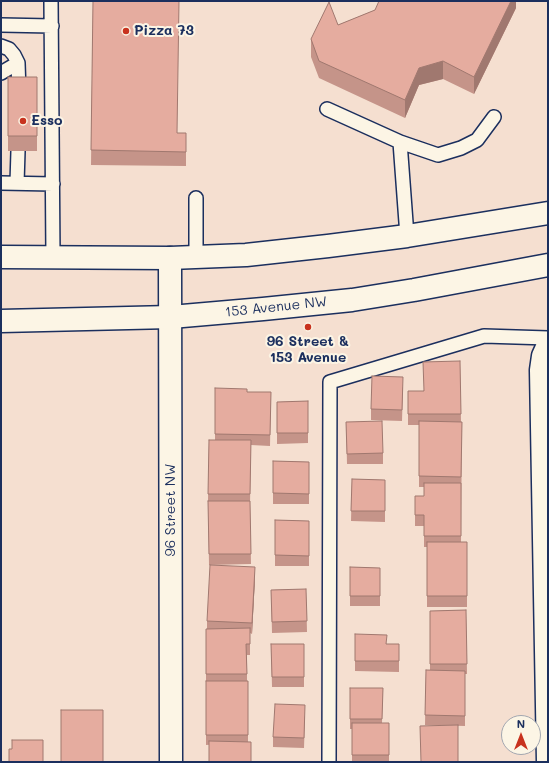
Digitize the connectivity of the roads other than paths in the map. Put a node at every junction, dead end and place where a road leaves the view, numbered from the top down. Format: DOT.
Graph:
graph roads {
  1 [pos="51,1"];
  2 [pos="1,25"];
  3 [pos="52,26"];
  4 [pos="1,46"];
  5 [pos="18,63"];
  6 [pos="1,73"];
  7 [pos="19,92"];
  8 [pos="327,109"];
  9 [pos="494,117"];
  10 [pos="400,142"];
  11 [pos="18,151"];
  12 [pos="1,183"];
  13 [pos="17,183"];
  14 [pos="53,184"];
  15 [pos="196,198"];
  16 [pos="548,213"];
  17 [pos="407,236"];
  18 [pos="1,257"];
  19 [pos="53,257"];
  20 [pos="196,257"];
  21 [pos="170,258"];
  22 [pos="548,265"];
  23 [pos="171,317"];
  24 [pos="1,321"];
  25 [pos="548,338"];
  26 [pos="548,345"];
  27 [pos="172,762"];
  28 [pos="328,762"];
  29 [pos="548,762"];
  1 -- 3 [label="lane"];
  2 -- 3 [label="lane"];
  3 -- 14 [label="lane"];
  4 -- 5 [label="lane"];
  5 -- 6 [label="lane"];
  5 -- 7 [label="lane"];
  8 -- 10 [label="lane"];
  9 -- 10 [label="lane"];
  10 -- 17 [label="lane"];
  11 -- 13 [label="lane"];
  12 -- 13 [label="lane"];
  13 -- 14 [label="lane"];
  14 -- 19 [label="lane"];
  15 -- 20 [label="lane"];
  16 -- 17 [label="main road"];
  17 -- 20 [label="main road"];
  18 -- 19 [label="main road"];
  19 -- 21 [label="main road"];
  20 -- 21 [label="main road"];
  21 -- 23 [label="main road, 96 Street NW"];
  22 -- 23 [label="main road, 153 Avenue NW"];
  23 -- 24 [label="main road, 153 Avenue NW"];
  23 -- 27 [label="main road, 96 Street NW"];
  25 -- 28 [label="lane"];
  26 -- 29 [label="main road"];
}
